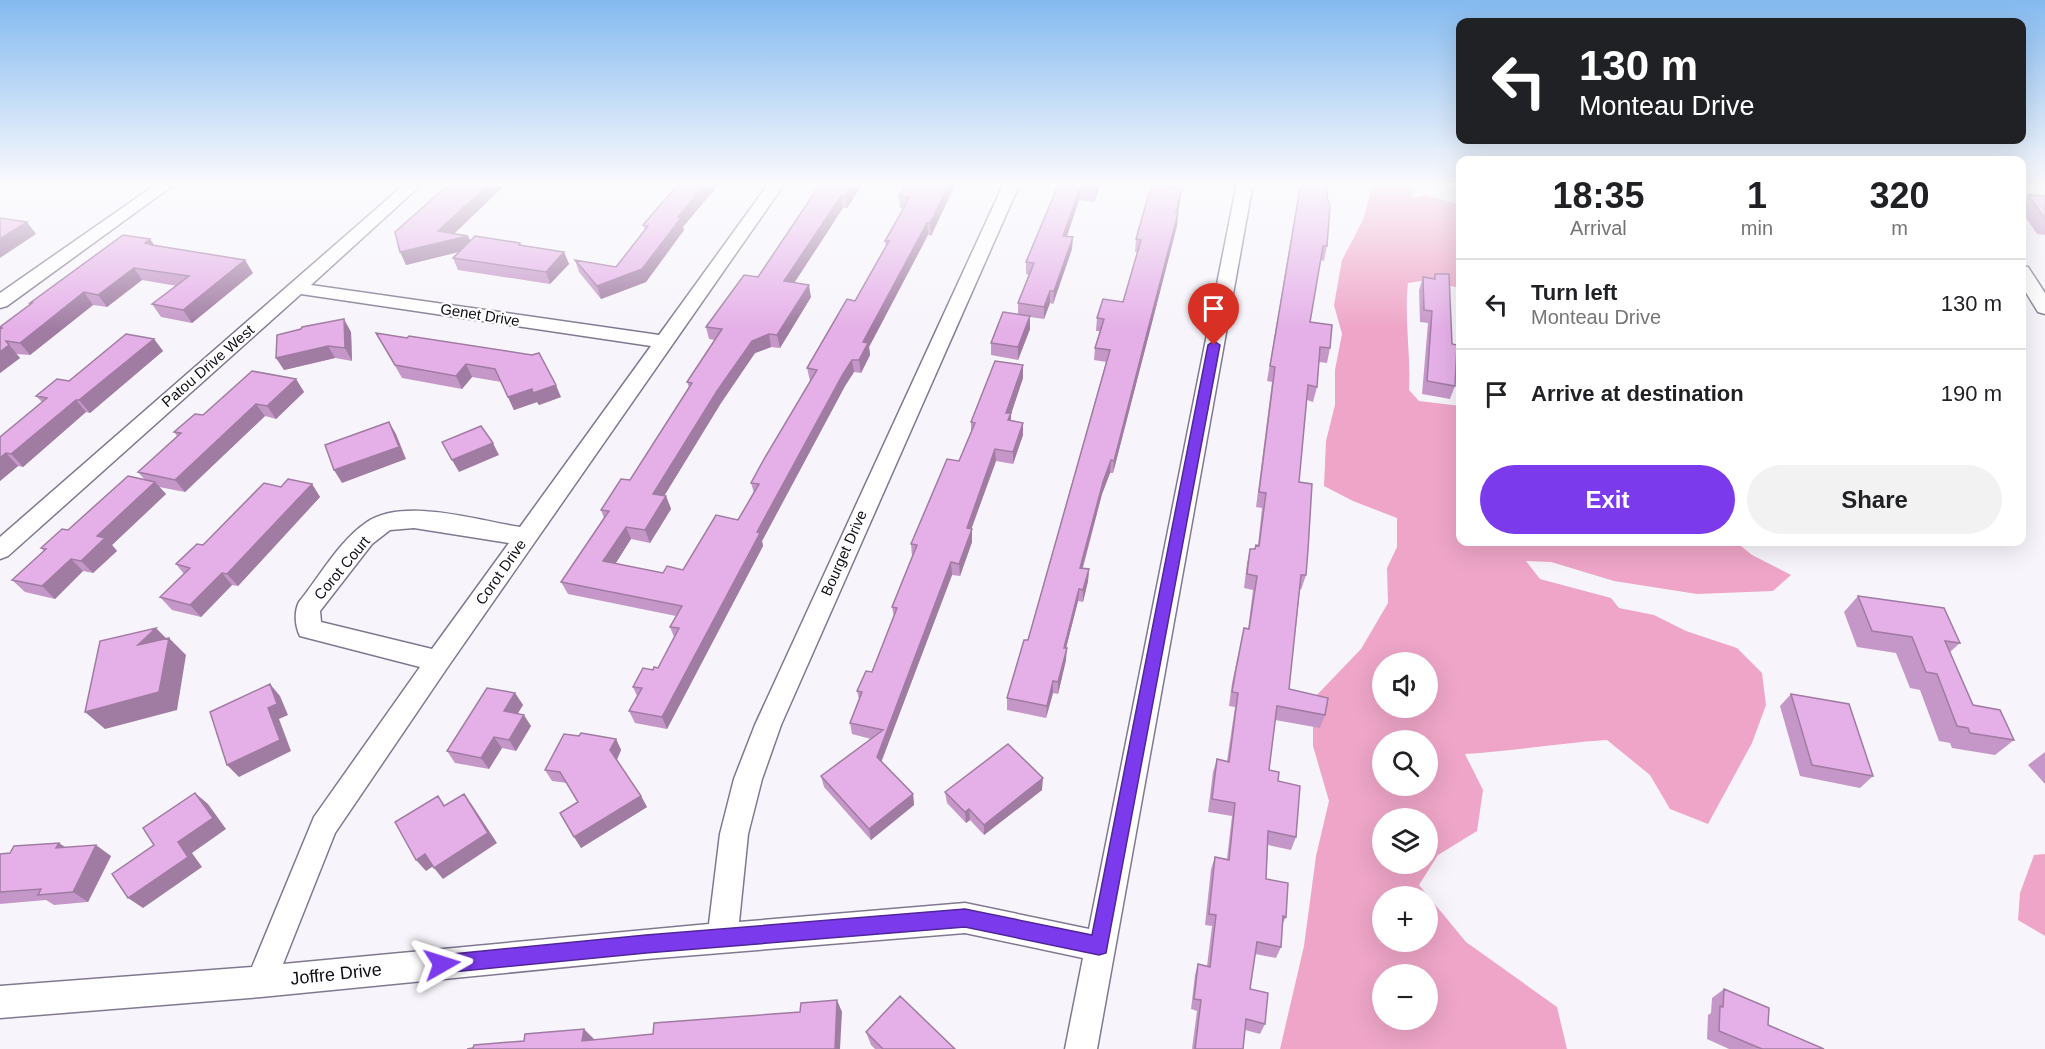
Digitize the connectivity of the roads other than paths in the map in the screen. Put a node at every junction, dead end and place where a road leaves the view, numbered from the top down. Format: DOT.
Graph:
graph roads {
  1 [pos="99,232"];
  2 [pos="359,232"];
  3 [pos="742,232"];
  4 [pos="990,232"];
  5 [pos="1236,232"];
  6 [pos="2026,277"];
  7 [pos="297,288"];
  8 [pos="0,302"];
  9 [pos="2045,308"];
  10 [pos="663,342"];
  11 [pos="526,537"];
  12 [pos="0,550"];
  13 [pos="438,661"];
  14 [pos="722,939"];
  15 [pos="1099,946"];
  16 [pos="261,982"];
  17 [pos="0,1002"];
  18 [pos="1080,1049"];
  1 -- 8 [label="street"];
  2 -- 7 [label="street, Patou Drive West"];
  3 -- 10 [label="street, Corot Drive"];
  4 -- 14 [label="street, Bourget Drive"];
  5 -- 15 [label="street"];
  6 -- 9 [label="street"];
  7 -- 10 [label="street, Genet Drive"];
  7 -- 12 [label="street, Patou Drive West"];
  10 -- 11 [label="street, Corot Drive"];
  11 -- 13 [label="street, Corot Drive"];
  11 -- 13 [label="street, Corot Court"];
  13 -- 16 [label="street, Corot Drive"];
  14 -- 15 [label="street, Joffre Drive"];
  14 -- 16 [label="street, Joffre Drive"];
  15 -- 18 [label="street"];
  16 -- 17 [label="street, Joffre Drive"];
}
